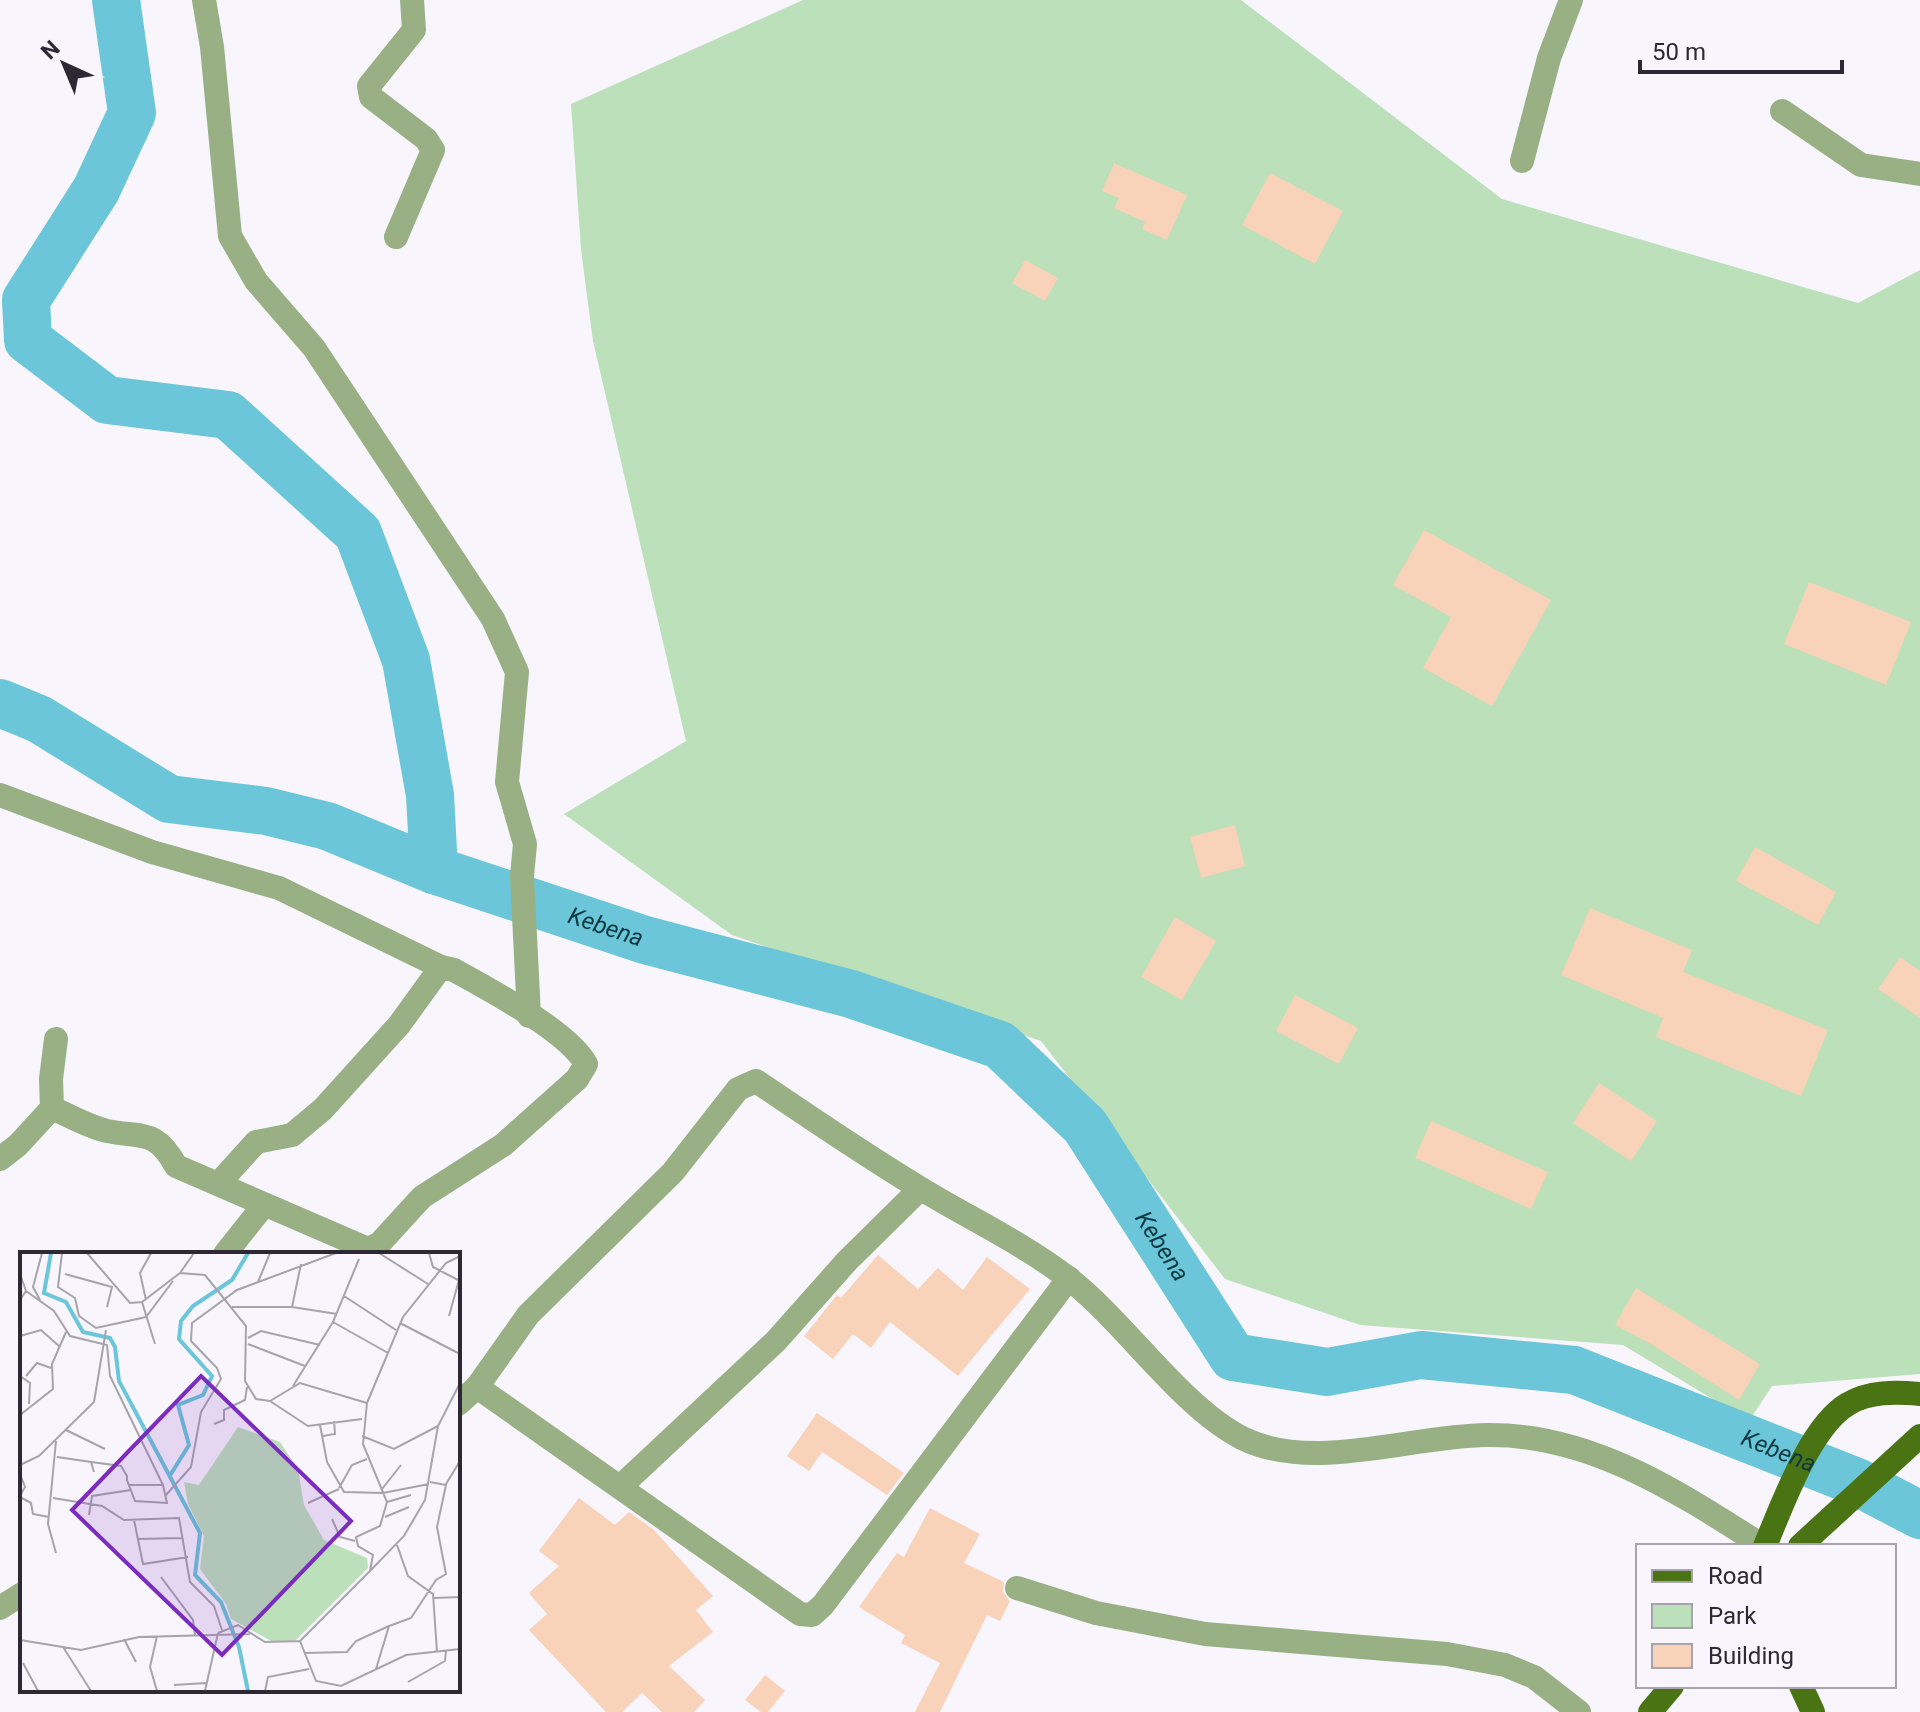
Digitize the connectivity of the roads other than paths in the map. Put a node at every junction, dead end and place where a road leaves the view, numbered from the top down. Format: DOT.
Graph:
graph roads {
  1 [pos="204,0"];
  2 [pos="412,0"];
  3 [pos="1571,0"];
  4 [pos="1782,111"];
  5 [pos="1522,161"];
  6 [pos="1920,174"];
  7 [pos="396,237"];
  8 [pos="0,795"];
  9 [pos="441,967"];
  10 [pos="529,1016"];
  11 [pos="56,1039"];
  12 [pos="52,1108"];
  13 [pos="0,1159"];
  14 [pos="219,1183"];
  15 [pos="920,1189"];
  16 [pos="264,1205"];
  17 [pos="227,1252"];
  18 [pos="1069,1278"];
  19 [pos="477,1387"];
  20 [pos="1920,1394"];
  21 [pos="460,1402"];
  22 [pos="1913,1441"];
  23 [pos="620,1487"];
  24 [pos="1761,1544"];
  25 [pos="1765,1544"];
  26 [pos="1802,1544"];
  27 [pos="1017,1588"];
  28 [pos="20,1595"];
  29 [pos="0,1608"];
  30 [pos="1670,1688"];
  31 [pos="1802,1688"];
  32 [pos="1579,1712"];
  33 [pos="1650,1712"];
  34 [pos="1813,1712"];
  1 -- 10 [label="street"];
  2 -- 7 [label="street"];
  3 -- 5 [label="street"];
  4 -- 6 [label="street"];
  8 -- 9 [label="street"];
  9 -- 10 [label="street"];
  9 -- 14 [label="street"];
  10 -- 16 [label="street"];
  11 -- 12 [label="street"];
  12 -- 13 [label="street"];
  12 -- 14 [label="street"];
  14 -- 16 [label="street"];
  15 -- 18 [label="street"];
  15 -- 19 [label="street"];
  15 -- 23 [label="street"];
  16 -- 17 [label="street"];
  18 -- 23 [label="street"];
  18 -- 24 [label="street"];
  19 -- 21 [label="street"];
  19 -- 23 [label="street"];
  20 -- 25 [label="main road"];
  22 -- 26 [label="main road"];
  27 -- 32 [label="street"];
  28 -- 29 [label="street"];
  30 -- 33 [label="main road"];
  31 -- 34 [label="main road"];
}
